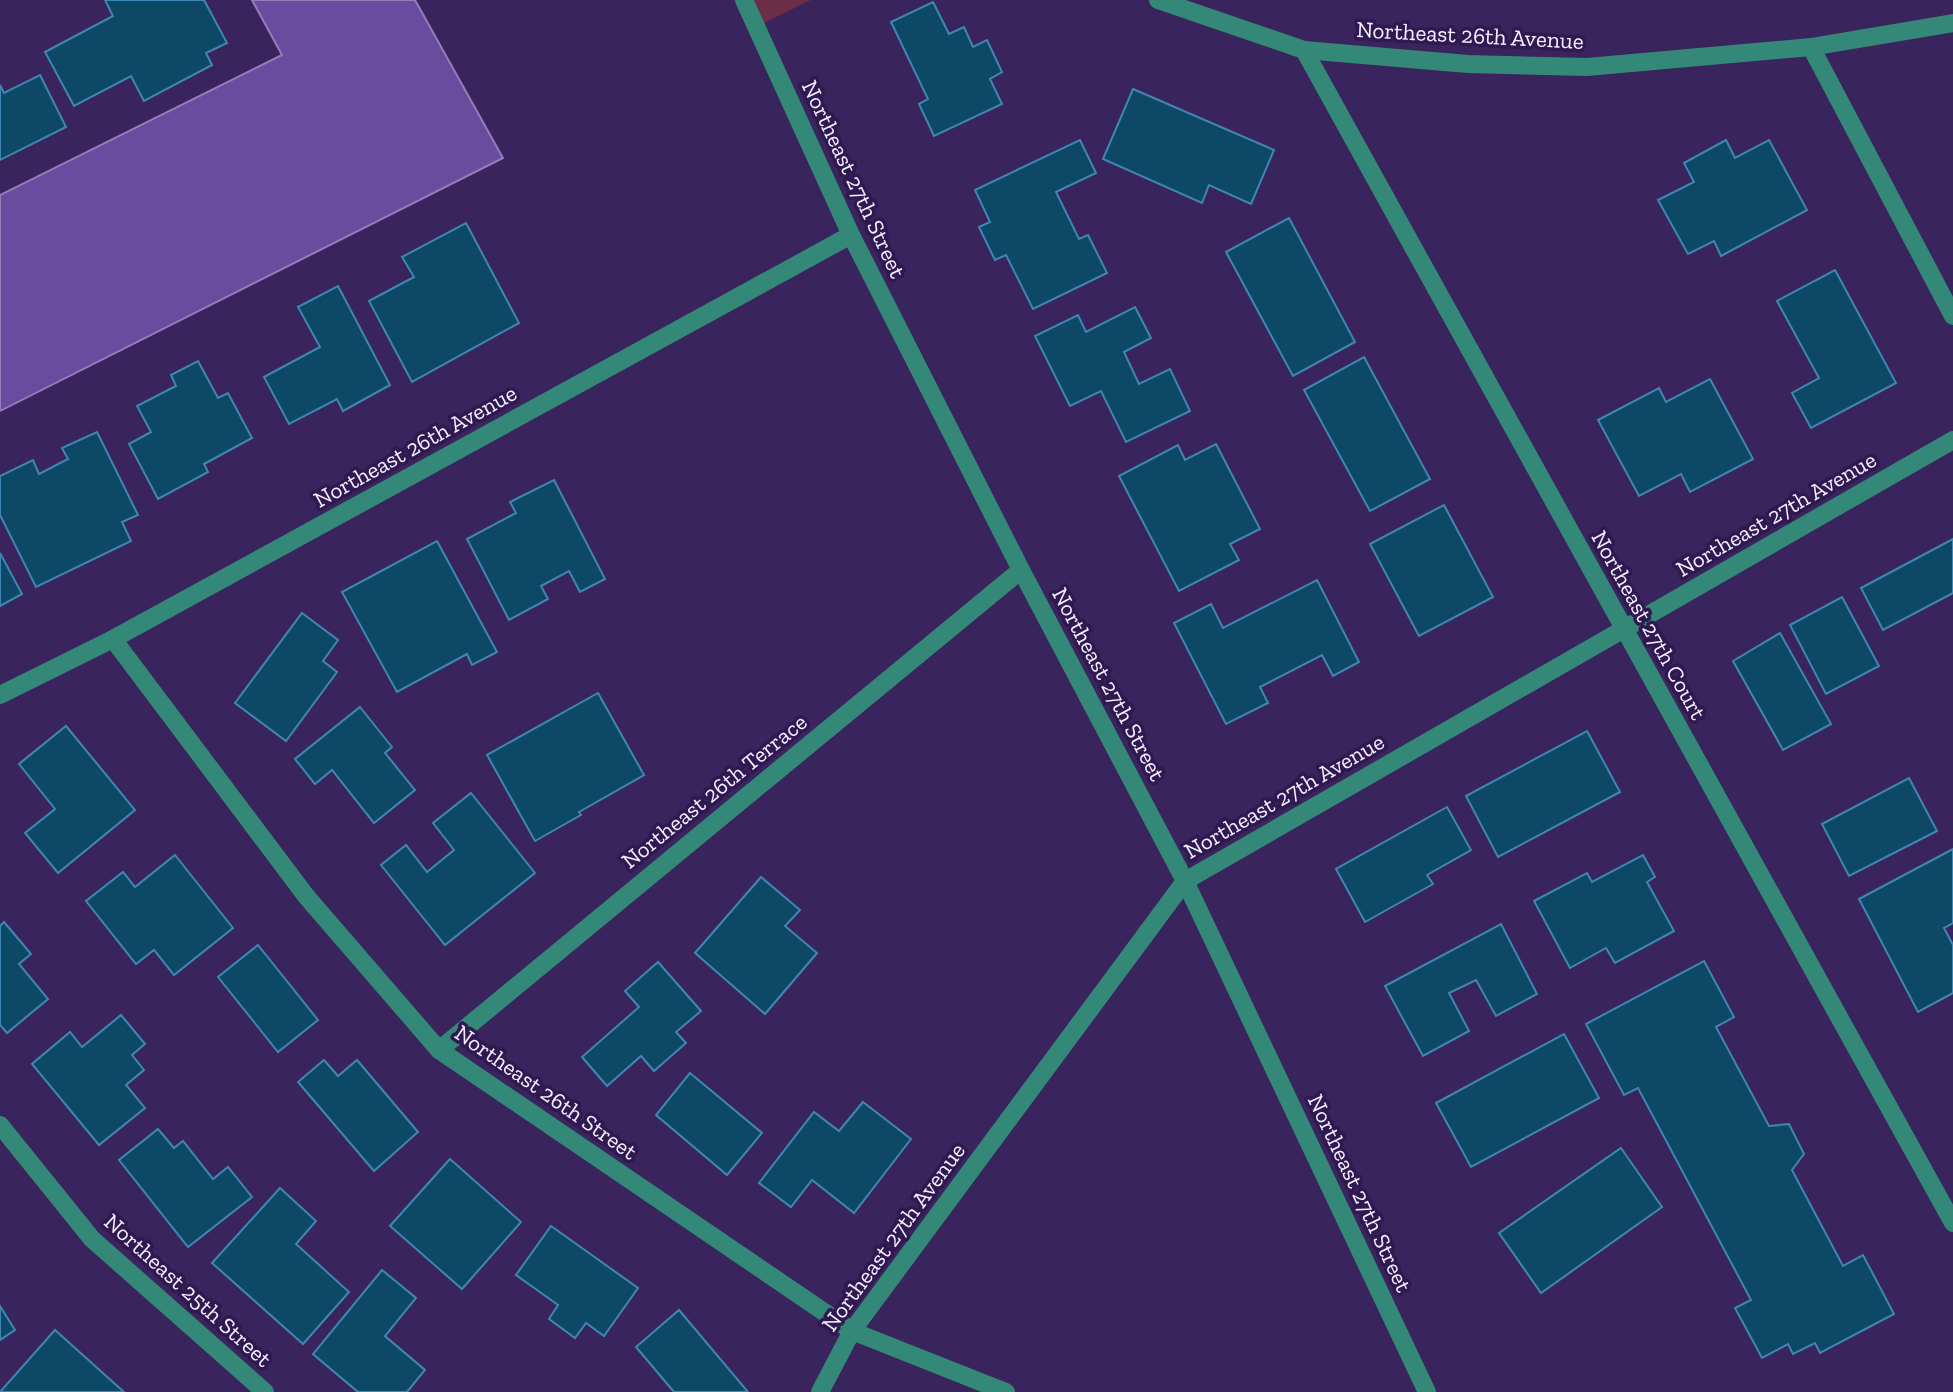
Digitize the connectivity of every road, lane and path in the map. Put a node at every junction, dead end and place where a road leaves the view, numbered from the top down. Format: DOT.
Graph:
graph roads {
  1 [pos="744,0"];
  2 [pos="1158,0"];
  3 [pos="1953,23"];
  4 [pos="1811,47"];
  5 [pos="1304,50"];
  6 [pos="851,235"];
  7 [pos="1953,316"];
  8 [pos="1953,440"];
  9 [pos="1021,570"];
  10 [pos="1623,630"];
  11 [pos="113,639"];
  12 [pos="0,695"];
  13 [pos="1185,881"];
  14 [pos="439,1050"];
  15 [pos="0,1125"];
  16 [pos="1953,1223"];
  17 [pos="852,1331"];
  18 [pos="265,1392"];
  19 [pos="820,1392"];
  20 [pos="1006,1392"];
  21 [pos="1427,1392"];
  1 -- 6 [label="street, Northeast 27th Street"];
  2 -- 5 [label="street, Northeast 26th Avenue"];
  3 -- 4 [label="street, Northeast 26th Avenue"];
  4 -- 5 [label="street, Northeast 26th Avenue"];
  4 -- 7 [label="street"];
  5 -- 10 [label="street, Northeast 27th Court"];
  6 -- 9 [label="street, Northeast 27th Street"];
  6 -- 11 [label="street, Northeast 26th Avenue"];
  8 -- 10 [label="street, Northeast 27th Avenue"];
  9 -- 13 [label="street, Northeast 27th Street"];
  9 -- 14 [label="street, Northeast 26th Terrace"];
  10 -- 13 [label="street, Northeast 27th Avenue"];
  10 -- 16 [label="street, Northeast 27th Court"];
  11 -- 12 [label="street, Northeast 26th Avenue"];
  11 -- 14 [label="street, Northeast 26th Street"];
  13 -- 17 [label="street, Northeast 27th Avenue"];
  13 -- 21 [label="street, Northeast 27th Street"];
  14 -- 17 [label="street, Northeast 26th Street"];
  15 -- 18 [label="street, Northeast 25th Street"];
  17 -- 19 [label="street, Northeast 27th Avenue"];
  17 -- 20 [label="street, Northeast 26th Street"];
}
